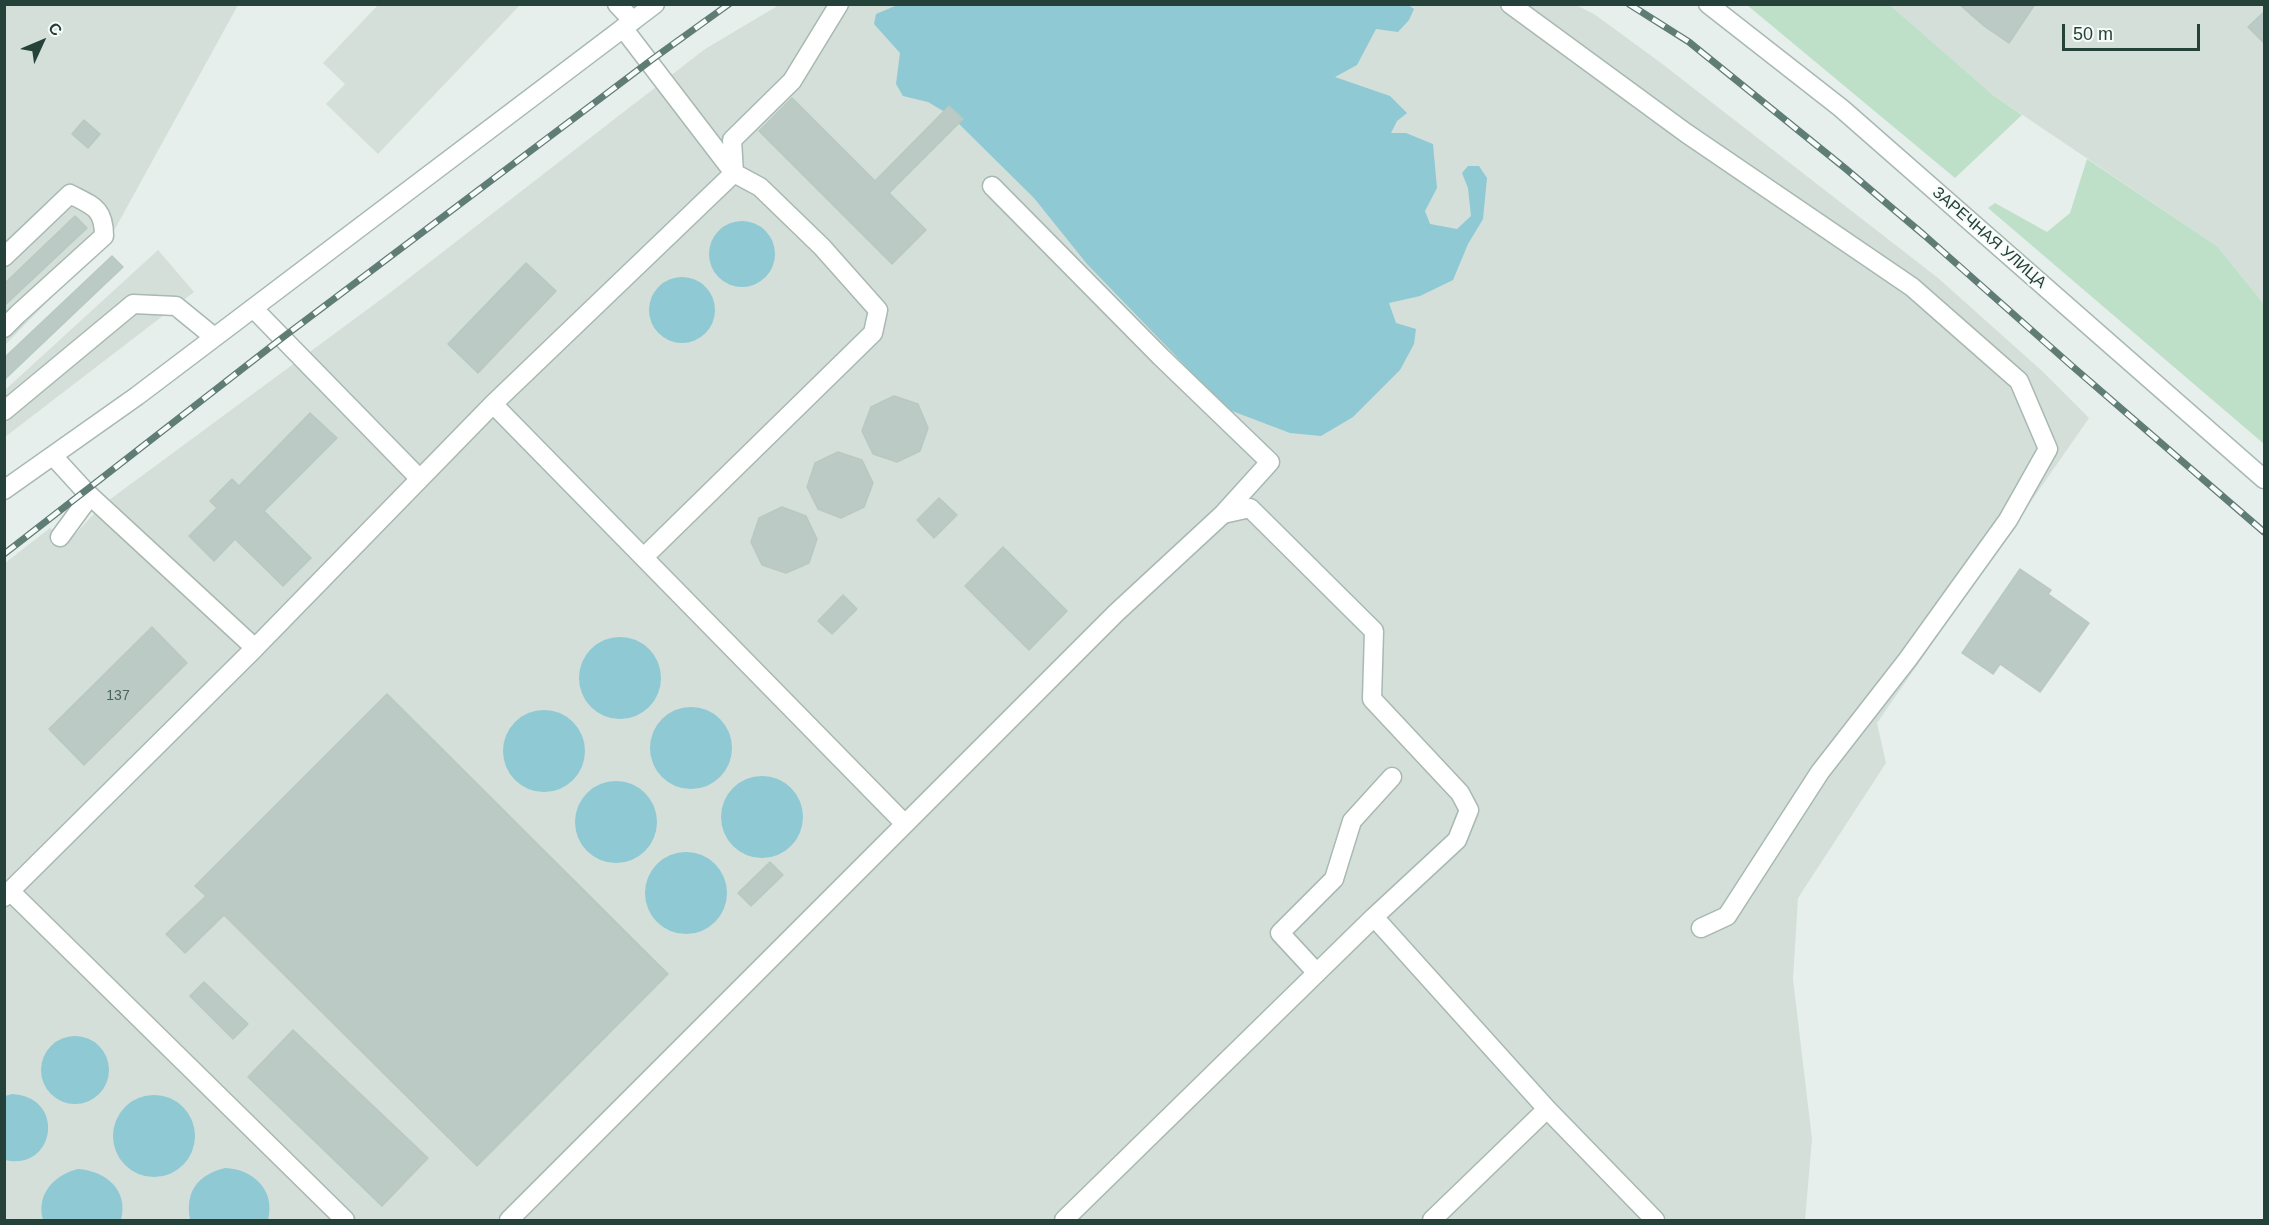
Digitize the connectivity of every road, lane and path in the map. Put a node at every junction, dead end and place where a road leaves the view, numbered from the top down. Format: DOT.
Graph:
graph roads {
  1 [pos="617,4"];
  2 [pos="655,4"];
  3 [pos="839,4"];
  4 [pos="1510,4"];
  5 [pos="1708,4"];
  6 [pos="628,25"];
  7 [pos="734,172"];
  8 [pos="992,186"];
  9 [pos="4,257"];
  10 [pos="253,308"];
  11 [pos="4,328"];
  12 [pos="214,338"];
  13 [pos="494,404"];
  14 [pos="4,411"];
  15 [pos="53,456"];
  16 [pos="419,478"];
  17 [pos="2265,479"];
  18 [pos="4,490"];
  19 [pos="90,496"];
  20 [pos="1223,514"];
  21 [pos="60,537"];
  22 [pos="644,556"];
  23 [pos="255,648"];
  24 [pos="1392,777"];
  25 [pos="905,824"];
  26 [pos="7,894"];
  27 [pos="1374,917"];
  28 [pos="1701,928"];
  29 [pos="1317,973"];
  30 [pos="1547,1108"];
  31 [pos="345,1221"];
  32 [pos="509,1221"];
  33 [pos="1064,1221"];
  34 [pos="1432,1221"];
  35 [pos="1655,1221"];
  1 -- 6 [label="street"];
  2 -- 6 [label="street"];
  3 -- 7 [label="street"];
  4 -- 28 [label="street"];
  5 -- 17 [label="street, ЗАРЕЧНАЯ УЛИЦА"];
  6 -- 7 [label="street"];
  6 -- 10 [label="street"];
  7 -- 13 [label="street"];
  7 -- 22 [label="street"];
  8 -- 20 [label="street"];
  9 -- 11 [label="street"];
  10 -- 12 [label="street"];
  10 -- 16 [label="street"];
  12 -- 14 [label="street"];
  12 -- 15 [label="street"];
  13 -- 16 [label="street"];
  13 -- 22 [label="street"];
  15 -- 18 [label="street"];
  15 -- 19 [label="street"];
  16 -- 23 [label="street"];
  19 -- 21 [label="street"];
  19 -- 23 [label="street"];
  20 -- 25 [label="street"];
  20 -- 27 [label="street"];
  22 -- 25 [label="street"];
  23 -- 26 [label="street"];
  24 -- 29 [label="street"];
  25 -- 32 [label="street"];
  26 -- 31 [label="street"];
  27 -- 29 [label="street"];
  27 -- 30 [label="street"];
  29 -- 33 [label="street"];
  30 -- 34 [label="street"];
  30 -- 35 [label="street"];
}
